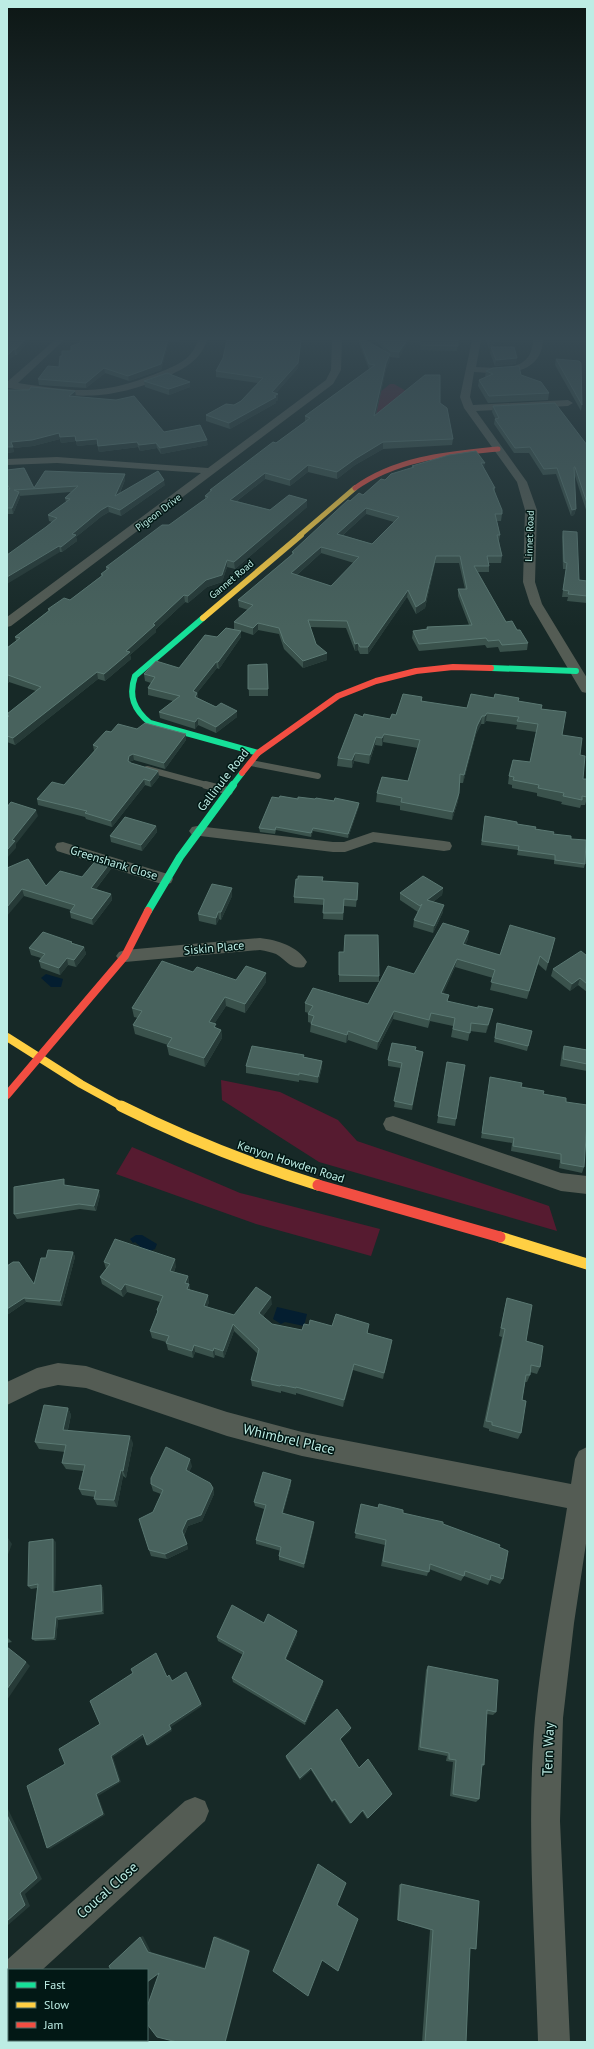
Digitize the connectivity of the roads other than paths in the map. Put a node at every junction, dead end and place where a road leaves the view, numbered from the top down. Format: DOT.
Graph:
graph roads {
  1 [pos="258,436"];
  2 [pos="489,436"];
  3 [pos="498,449"];
  4 [pos="7,462"];
  5 [pos="211,471"];
  6 [pos="7,623"];
  7 [pos="576,671"];
  8 [pos="587,689"];
  9 [pos="258,753"];
  10 [pos="251,763"];
  11 [pos="140,767"];
  12 [pos="318,776"];
  13 [pos="229,791"];
  14 [pos="197,831"];
  15 [pos="444,846"];
  16 [pos="63,847"];
  17 [pos="165,879"];
  18 [pos="126,956"];
  19 [pos="298,962"];
  20 [pos="7,1037"];
  21 [pos="38,1059"];
  22 [pos="7,1095"];
  23 [pos="393,1124"];
  24 [pos="587,1185"];
  25 [pos="587,1264"];
  26 [pos="7,1394"];
  27 [pos="587,1459"];
  28 [pos="580,1498"];
  29 [pos="195,1811"];
  30 [pos="20,1969"];
  31 [pos="554,2042"];
  1 -- 5 [label="street, Pigeon Drive"];
  2 -- 3 [label="street, Linnet Road"];
  3 -- 7 [label="street, Linnet Road"];
  3 -- 9 [label="street, Gannet Road"];
  4 -- 5 [label="street"];
  5 -- 6 [label="street, Pigeon Drive"];
  7 -- 8 [label="street, Linnet Road"];
  7 -- 9 [label="street, Gallinule Road"];
  9 -- 10 [label="street, Gallinule Road"];
  10 -- 12 [label="lane"];
  10 -- 13 [label="street, Gallinule Road"];
  11 -- 13 [label="lane"];
  13 -- 14 [label="street, Gallinule Road"];
  14 -- 15 [label="street"];
  14 -- 17 [label="street, Gallinule Road"];
  16 -- 17 [label="street, Greenshank Close"];
  17 -- 18 [label="street, Gallinule Road"];
  18 -- 19 [label="street, Siskin Place"];
  18 -- 21 [label="street, Gallinule Road"];
  20 -- 21 [label="street, Kenyon Howden Road"];
  21 -- 22 [label="street"];
  21 -- 25 [label="street, Kenyon Howden Road"];
  23 -- 24 [label="street"];
  26 -- 28 [label="street, Whimbrel Place"];
  27 -- 28 [label="street, Tern Way"];
  28 -- 31 [label="street, Tern Way"];
  29 -- 30 [label="street, Coucal Close"];
}
